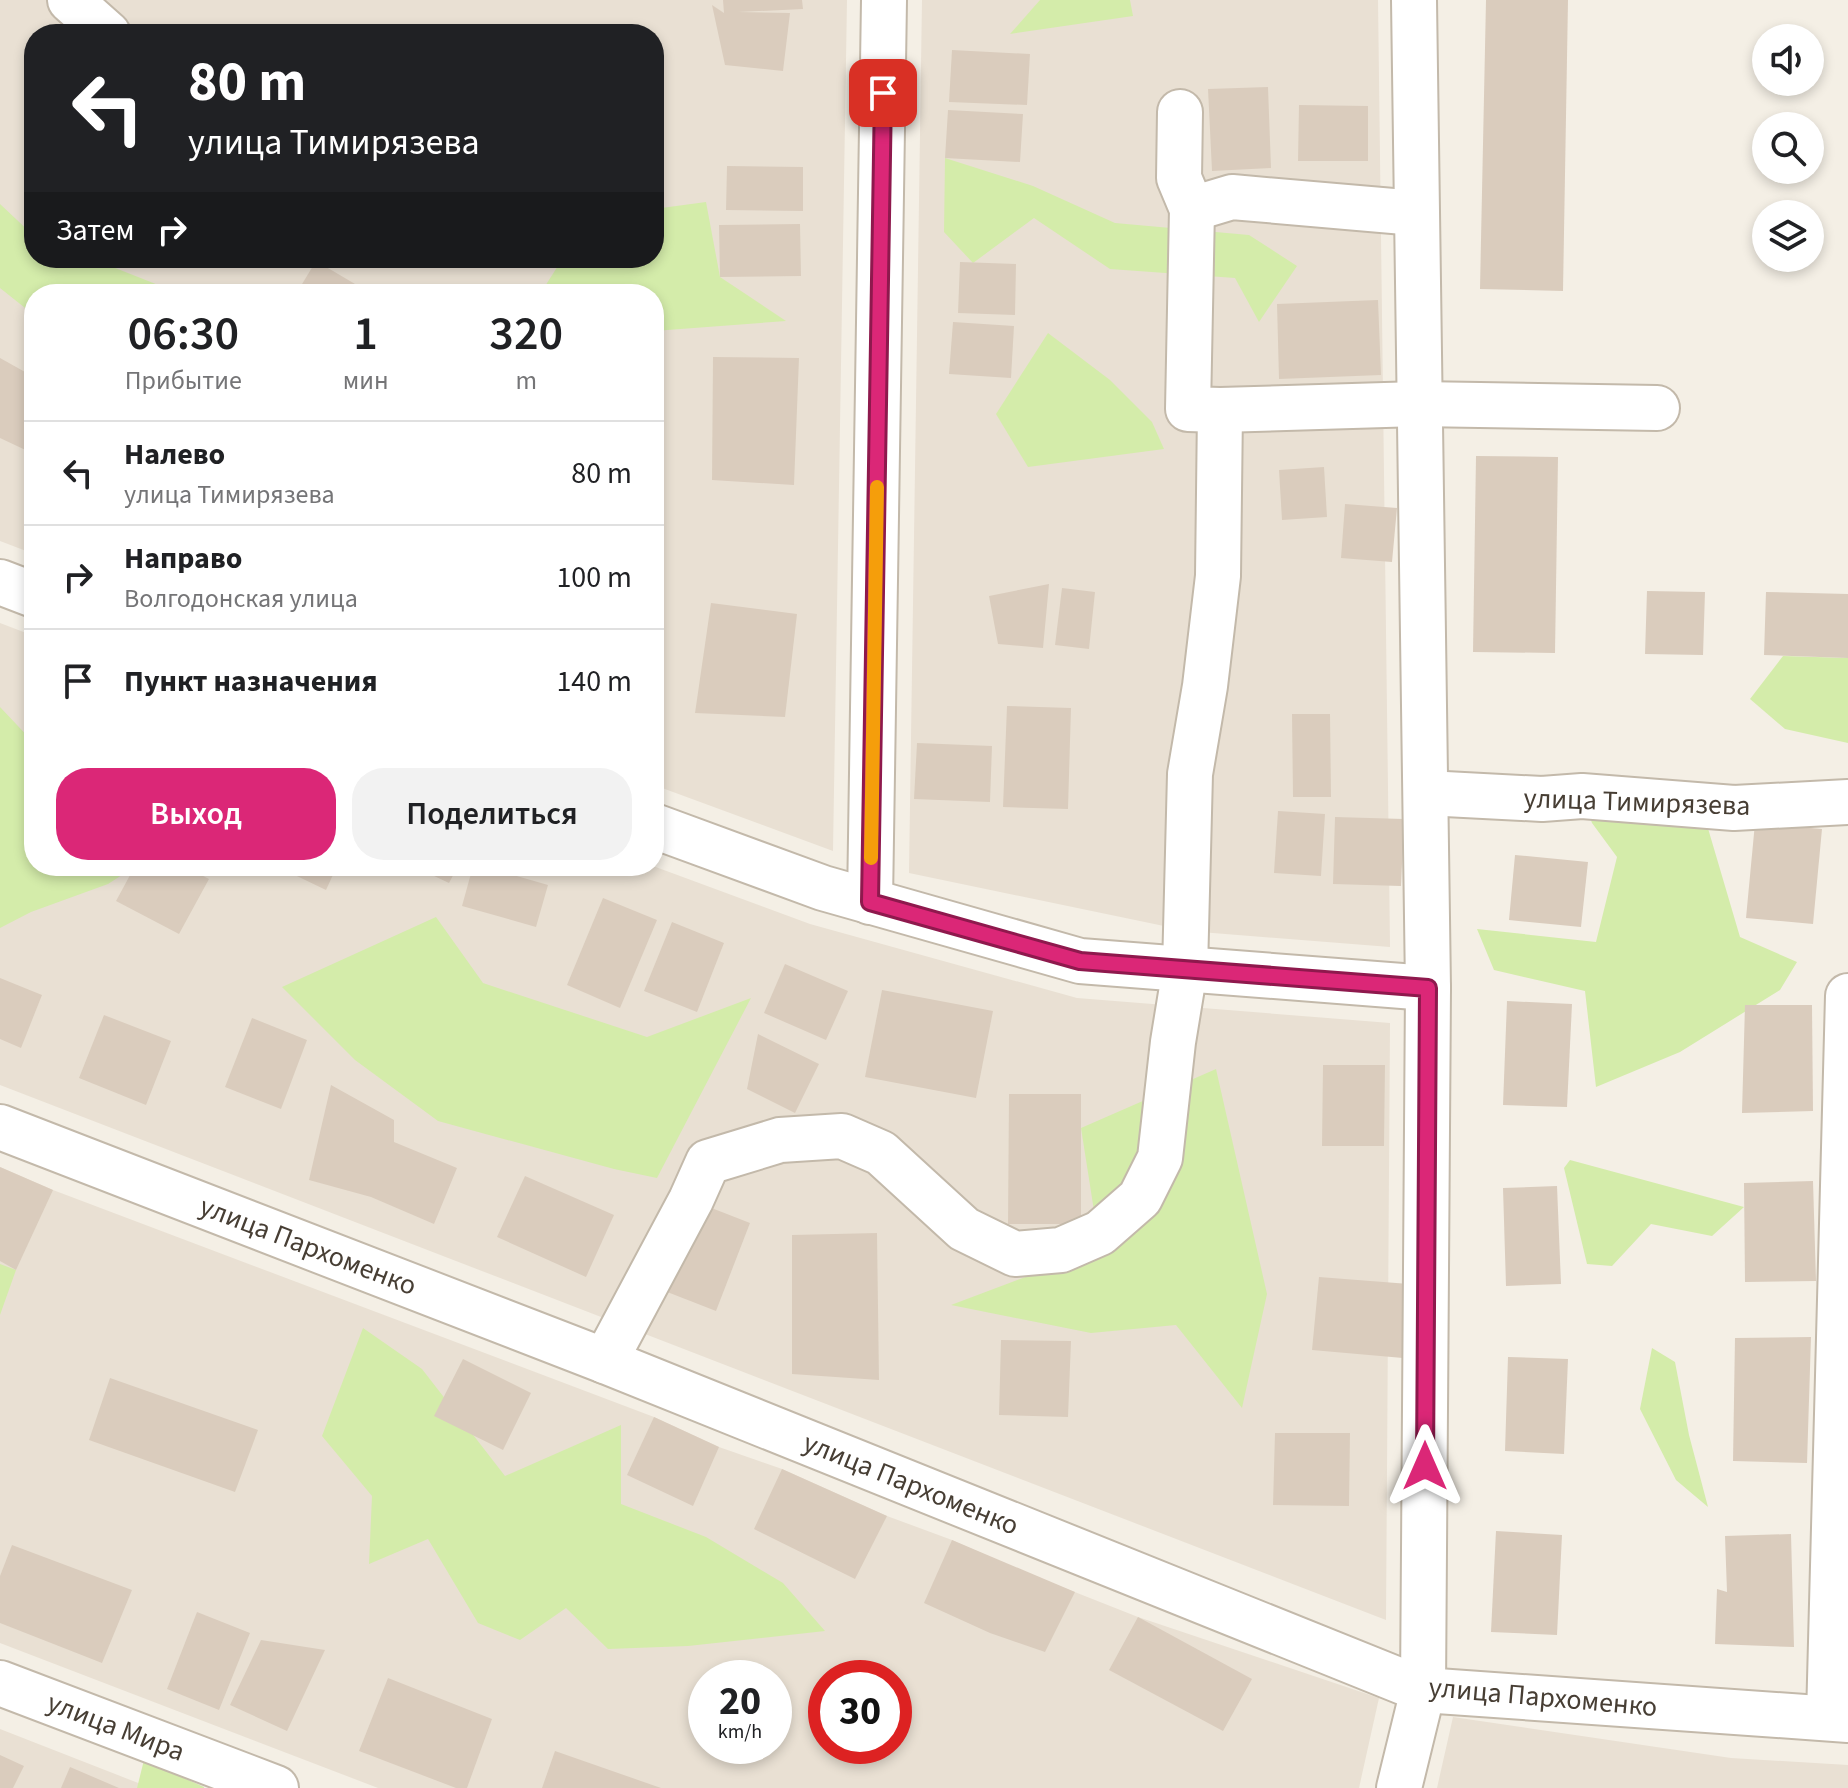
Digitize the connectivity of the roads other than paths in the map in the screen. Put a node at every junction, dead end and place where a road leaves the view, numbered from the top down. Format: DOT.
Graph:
graph roads {
  1 [pos="70,0"];
  2 [pos="884,0"];
  3 [pos="1414,0"];
  4 [pos="97,24"];
  5 [pos="1180,112"];
  6 [pos="1192,209"];
  7 [pos="1416,213"];
  8 [pos="1418,404"];
  9 [pos="1657,408"];
  10 [pos="1220,410"];
  11 [pos="0,582"];
  12 [pos="24,591"];
  13 [pos="1426,793"];
  14 [pos="1848,802"];
  15 [pos="664,830"];
  16 [pos="870,902"];
  17 [pos="1185,969"];
  18 [pos="1428,988"];
  19 [pos="1848,996"];
  20 [pos="1848,1024"];
  21 [pos="0,1127"];
  22 [pos="605,1361"];
  23 [pos="0,1683"];
  24 [pos="1423,1690"];
  25 [pos="1838,1719"];
  26 [pos="276,1788"];
  27 [pos="1399,1788"];
  1 -- 4 [label="street"];
  2 -- 16 [label="street"];
  3 -- 7 [label="street"];
  5 -- 6 [label="street"];
  6 -- 7 [label="street"];
  6 -- 10 [label="street"];
  7 -- 8 [label="street"];
  8 -- 9 [label="street"];
  8 -- 10 [label="street"];
  8 -- 13 [label="street"];
  10 -- 17 [label="street"];
  11 -- 12 [label="street"];
  13 -- 14 [label="street, улица Тимирязева"];
  13 -- 18 [label="street"];
  15 -- 16 [label="street"];
  16 -- 17 [label="street"];
  17 -- 18 [label="street"];
  17 -- 22 [label="street"];
  18 -- 24 [label="street"];
  19 -- 20 [label="street"];
  20 -- 25 [label="street"];
  21 -- 22 [label="street, улица Пархоменко"];
  22 -- 24 [label="street, улица Пархоменко"];
  23 -- 26 [label="street, улица Мира"];
  24 -- 25 [label="street, улица Пархоменко"];
  24 -- 27 [label="street"];
}
